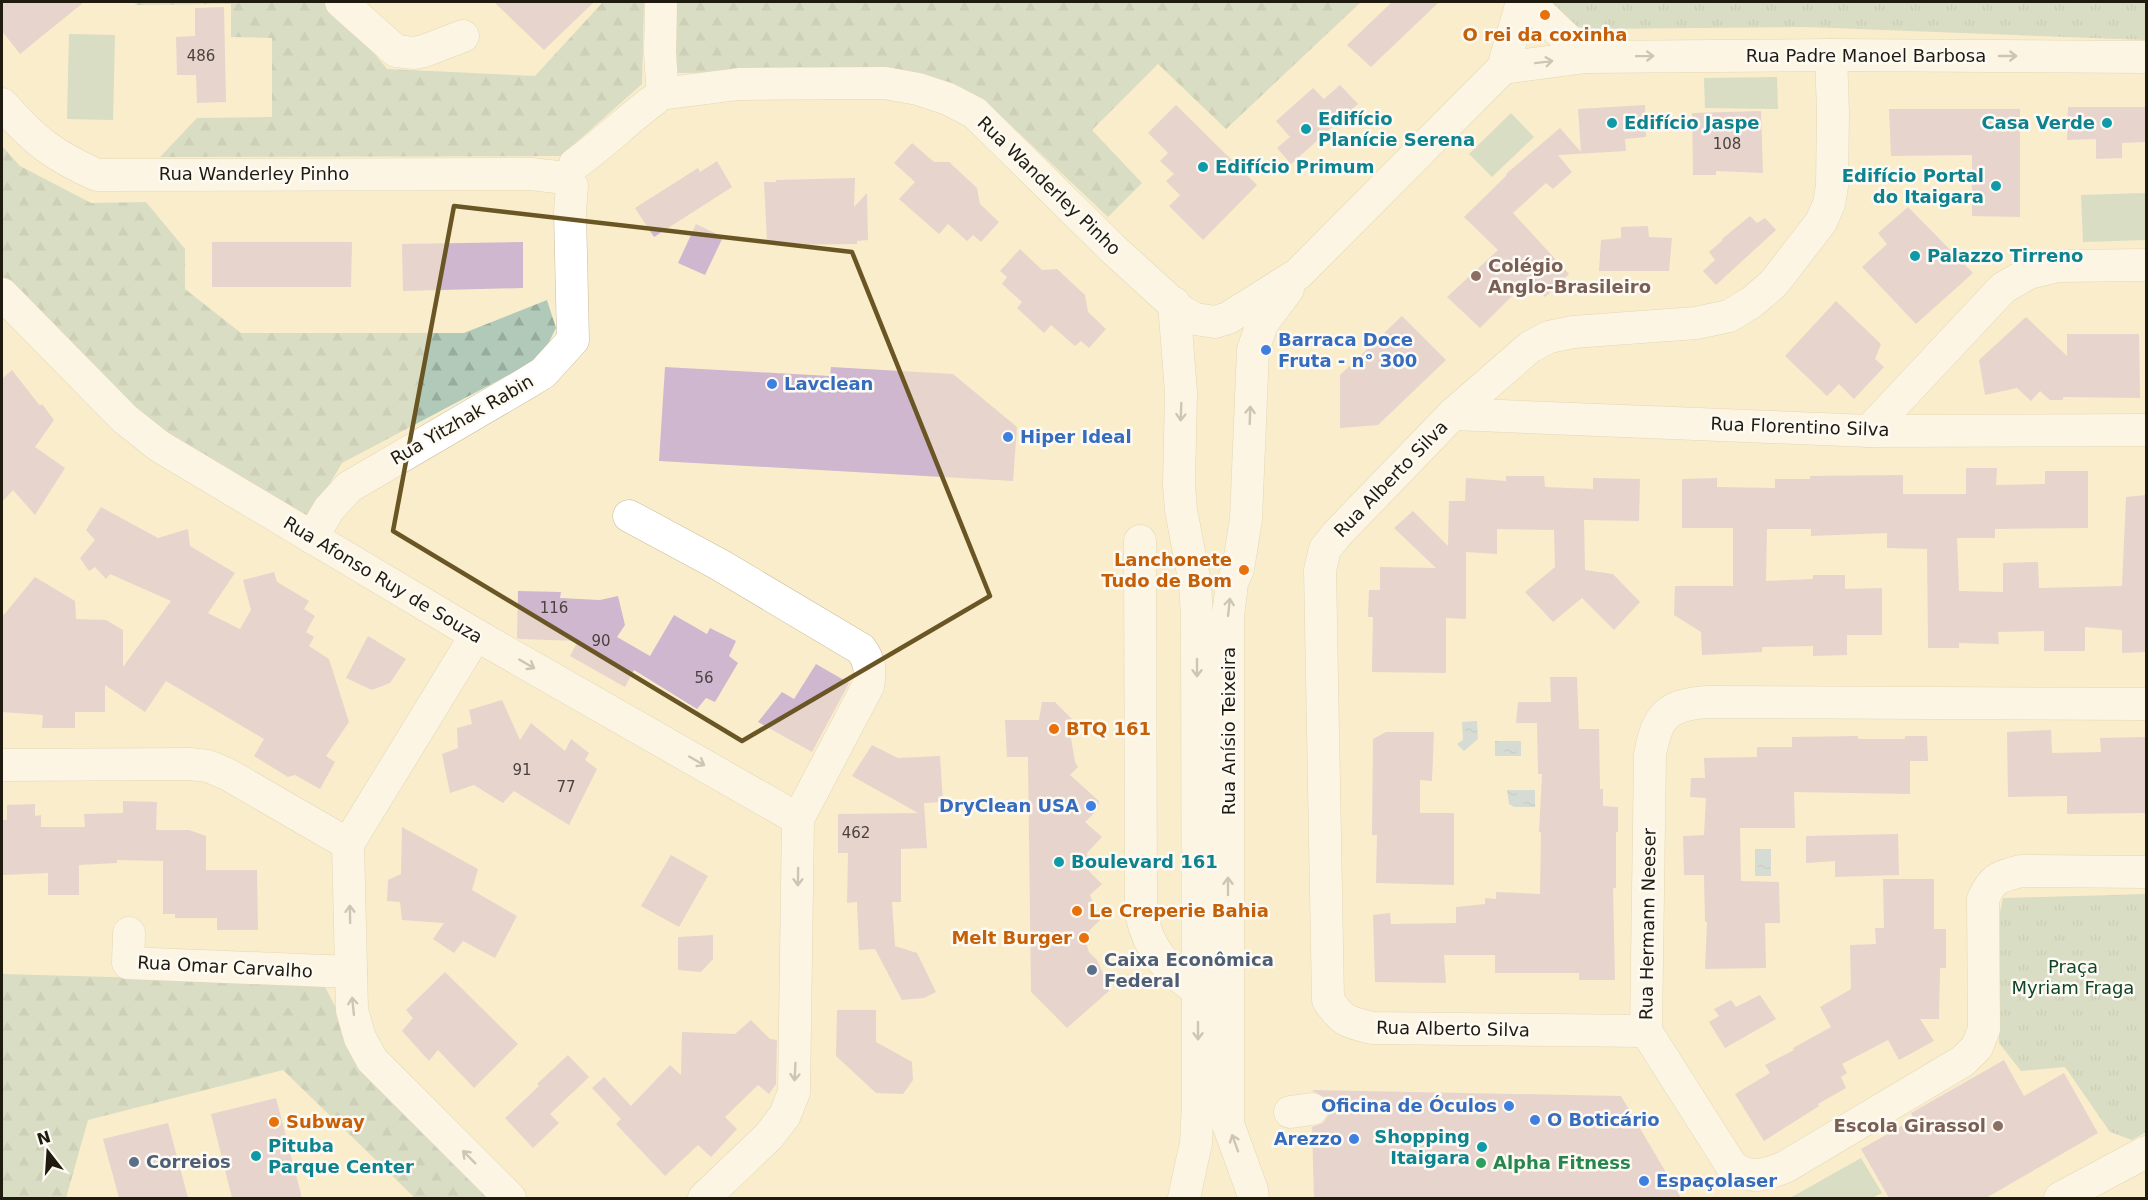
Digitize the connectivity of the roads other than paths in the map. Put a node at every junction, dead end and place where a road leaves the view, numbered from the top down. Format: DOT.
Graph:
graph roads {
  1 [pos="340,2"];
  2 [pos="661,2"];
  3 [pos="1522,2"];
  4 [pos="1528,2"];
  5 [pos="464,36"];
  6 [pos="1831,55"];
  7 [pos="1586,57"];
  8 [pos="2146,57"];
  9 [pos="1503,68"];
  10 [pos="661,89"];
  11 [pos="2,104"];
  12 [pos="567,176"];
  13 [pos="2146,265"];
  14 [pos="1298,274"];
  15 [pos="2,294"];
  16 [pos="1174,303"];
  17 [pos="1215,322"];
  18 [pos="1253,350"];
  19 [pos="1179,354"];
  20 [pos="1453,414"];
  21 [pos="2146,430"];
  22 [pos="1869,431"];
  23 [pos="629,516"];
  24 [pos="312,538"];
  25 [pos="1140,542"];
  26 [pos="1241,555"];
  27 [pos="1190,556"];
  28 [pos="476,635"];
  29 [pos="2146,704"];
  30 [pos="2,765"];
  31 [pos="798,819"];
  32 [pos="348,844"];
  33 [pos="2146,872"];
  34 [pos="129,933"];
  35 [pos="351,972"];
  36 [pos="1198,990"];
  37 [pos="1646,1031"];
  38 [pos="2146,1152"];
  39 [pos="510,1198"];
  40 [pos="704,1198"];
  41 [pos="1184,1198"];
  42 [pos="1253,1198"];
  43 [pos="2060,1198"];
  1 -- 5 [label="street"];
  2 -- 10 [label="street"];
  3 -- 9 [label="street"];
  4 -- 7 [label="street"];
  7 -- 6 [label="street, Rua Padre Manoel Barbosa, one-way"];
  6 -- 8 [label="street, Rua Padre Manoel Barbosa, one-way"];
  6 -- 20 [label="street, Rua Alberto Silva"];
  9 -- 7 [label="street, Rua Padre Manoel Barbosa, one-way"];
  9 -- 14 [label="street"];
  10 -- 12 [label="street"];
  10 -- 16 [label="street, Rua Wanderley Pinho"];
  11 -- 12 [label="street, Rua Wanderley Pinho"];
  12 -- 24 [label="street, Rua Yitzhak Rabin"];
  13 -- 22 [label="street"];
  14 -- 17 [label="street"];
  14 -- 18 [label="street, Rua Anísio Teixeira"];
  15 -- 24 [label="street, Rua Afonso Ruy de Souza"];
  16 -- 17 [label="street, Rua Wanderley Pinho"];
  16 -- 19 [label="street, Rua Anísio Teixeira"];
  17 -- 18 [label="street, Rua Wanderley Pinho"];
  17 -- 19 [label="street"];
  26 -- 18 [label="street, Rua Anísio Teixeira, one-way"];
  19 -- 27 [label="street, Rua Anísio Teixeira, one-way"];
  20 -- 22 [label="street, Rua Florentino Silva"];
  20 -- 37 [label="street, Rua Alberto Silva"];
  21 -- 22 [label="street, Rua Florentino Silva"];
  23 -- 31 [label="street"];
  24 -- 28 [label="street, Rua Afonso Ruy de Souza"];
  25 -- 36 [label="street"];
  26 -- 27 [label="street"];
  42 -- 26 [label="street, Rua Anísio Teixeira, one-way"];
  27 -- 36 [label="street, Rua Anísio Teixeira, one-way"];
  28 -- 31 [label="street, Rua Afonso Ruy de Souza, one-way"];
  28 -- 32 [label="street"];
  29 -- 37 [label="street, Rua Hermann Neeser"];
  30 -- 32 [label="street"];
  31 -- 40 [label="street, one-way"];
  35 -- 32 [label="street, one-way"];
  33 -- 37 [label="street, Rua Hermann Neeser"];
  34 -- 35 [label="street, Rua Omar Carvalho"];
  39 -- 35 [label="street, one-way"];
  36 -- 41 [label="street, Rua Anísio Teixeira, one-way"];
  38 -- 43 [label="street"];
}
